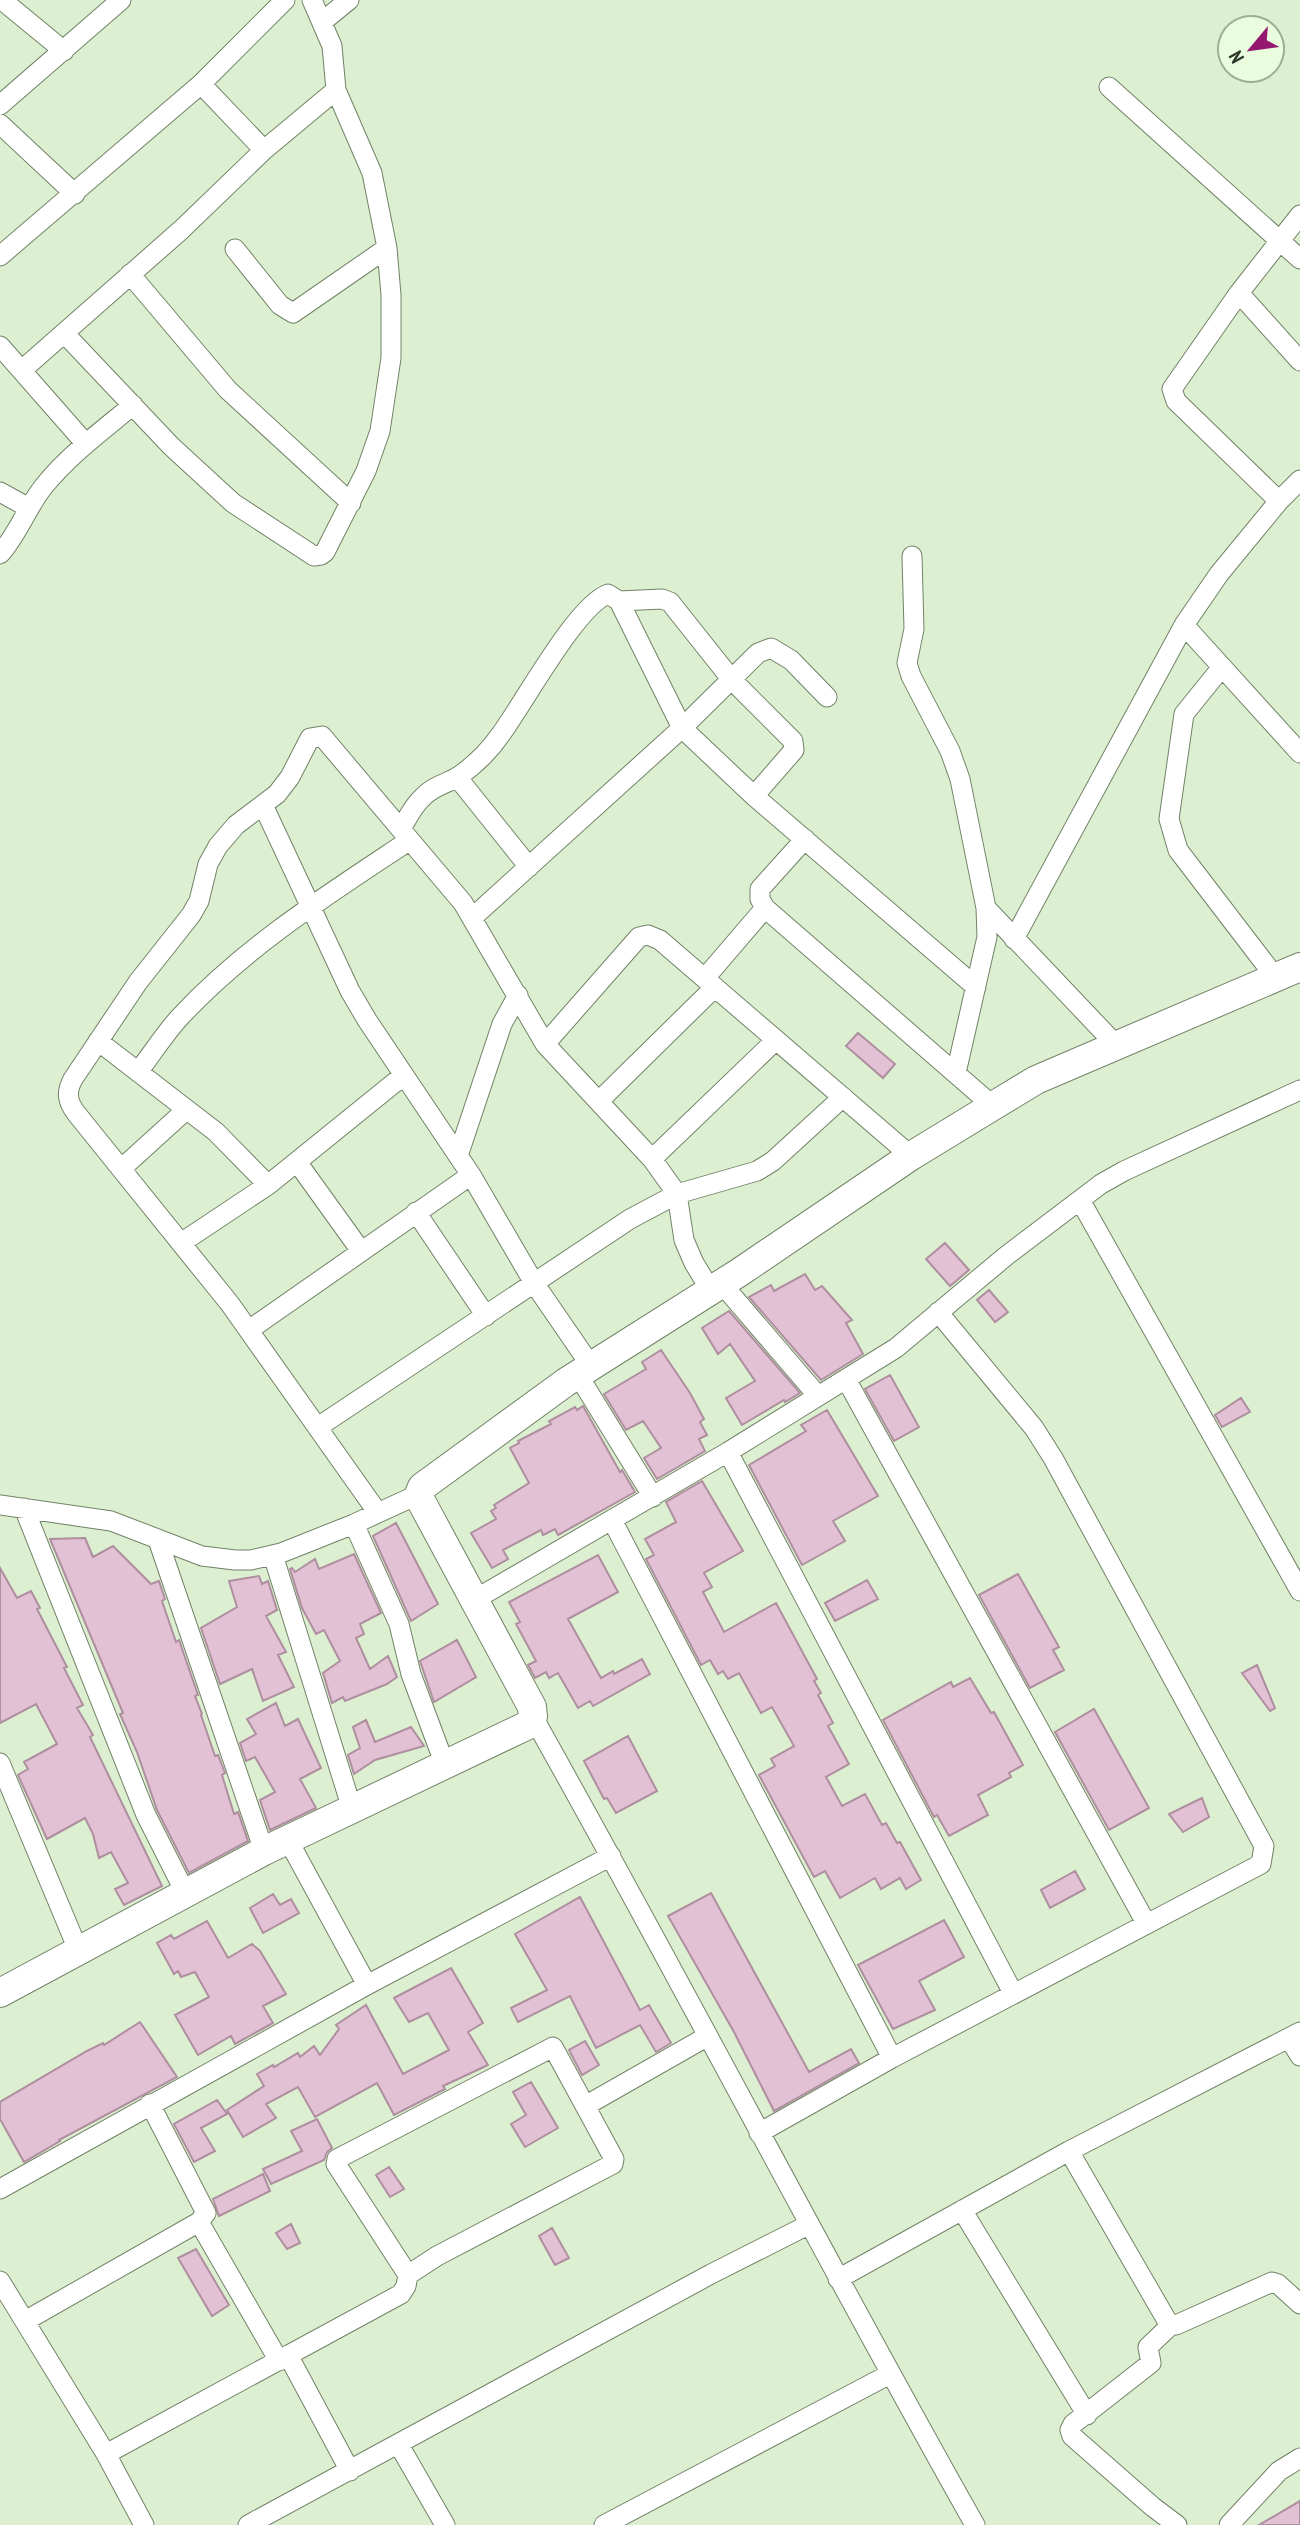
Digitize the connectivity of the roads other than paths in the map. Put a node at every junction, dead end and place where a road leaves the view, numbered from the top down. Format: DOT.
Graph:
graph roads {
  1 [pos="2,0"];
  2 [pos="121,0"];
  3 [pos="285,0"];
  4 [pos="312,0"];
  5 [pos="349,0"];
  6 [pos="322,22"];
  7 [pos="64,51"];
  8 [pos="201,84"];
  9 [pos="1109,87"];
  10 [pos="336,90"];
  11 [pos="0,105"];
  12 [pos="0,124"];
  13 [pos="264,150"];
  14 [pos="75,194"];
  15 [pos="1300,215"];
  16 [pos="1280,241"];
  17 [pos="387,248"];
  18 [pos="235,249"];
  19 [pos="0,256"];
  20 [pos="1300,260"];
  21 [pos="130,274"];
  22 [pos="1239,293"];
  23 [pos="64,333"];
  24 [pos="8,360"];
  25 [pos="1300,361"];
  26 [pos="133,405"];
  27 [pos="86,444"];
  28 [pos="1300,480"];
  29 [pos="0,492"];
  30 [pos="1279,501"];
  31 [pos="351,503"];
  32 [pos="29,508"];
  33 [pos="0,554"];
  34 [pos="912,555"];
  35 [pos="619,601"];
  36 [pos="1184,625"];
  37 [pos="1222,667"];
  38 [pos="732,680"];
  39 [pos="827,697"];
  40 [pos="682,728"];
  41 [pos="1300,753"];
  42 [pos="457,777"];
  43 [pos="754,796"];
  44 [pos="263,805"];
  45 [pos="405,835"];
  46 [pos="806,839"];
  47 [pos="528,867"];
  48 [pos="311,906"];
  49 [pos="765,908"];
  50 [pos="986,908"];
  51 [pos="472,918"];
  52 [pos="1014,939"];
  53 [pos="1288,972"];
  54 [pos="710,982"];
  55 [pos="976,987"];
  56 [pos="518,995"];
  57 [pos="776,1040"];
  58 [pos="99,1041"];
  59 [pos="545,1044"];
  60 [pos="1116,1045"];
  61 [pos="138,1072"];
  62 [pos="956,1073"];
  63 [pos="404,1075"];
  64 [pos="1300,1090"];
  65 [pos="843,1097"];
  66 [pos="599,1101"];
  67 [pos="993,1105"];
  68 [pos="187,1110"];
  69 [pos="458,1156"];
  70 [pos="911,1156"];
  71 [pos="652,1159"];
  72 [pos="297,1162"];
  73 [pos="121,1169"];
  74 [pos="471,1175"];
  75 [pos="268,1185"];
  76 [pos="677,1194"];
  77 [pos="1080,1200"];
  78 [pos="416,1212"];
  79 [pos="181,1243"];
  80 [pos="361,1251"];
  81 [pos="534,1283"];
  82 [pos="717,1287"];
  83 [pos="938,1312"];
  84 [pos="486,1316"];
  85 [pos="248,1330"];
  86 [pos="584,1370"];
  87 [pos="846,1379"];
  88 [pos="818,1396"];
  89 [pos="318,1427"];
  90 [pos="728,1452"];
  91 [pos="419,1494"];
  92 [pos="653,1496"];
  93 [pos="0,1505"];
  94 [pos="24,1508"];
  95 [pos="378,1513"];
  96 [pos="612,1520"];
  97 [pos="354,1524"];
  98 [pos="158,1540"];
  99 [pos="274,1555"];
  100 [pos="1300,1591"];
  101 [pos="474,1600"];
  102 [pos="533,1717"];
  103 [pos="0,1763"];
  104 [pos="445,1765"];
  105 [pos="352,1809"];
  106 [pos="276,1845"];
  107 [pos="611,1856"];
  108 [pos="186,1894"];
  109 [pos="1146,1923"];
  110 [pos="79,1952"];
  111 [pos="367,1985"];
  112 [pos="0,1993"];
  113 [pos="1013,1993"];
  114 [pos="1295,2035"];
  115 [pos="708,2036"];
  116 [pos="1300,2056"];
  117 [pos="892,2058"];
  118 [pos="150,2104"];
  119 [pos="585,2106"];
  120 [pos="759,2133"];
  121 [pos="1069,2151"];
  122 [pos="0,2189"];
  123 [pos="962,2210"];
  124 [pos="199,2222"];
  125 [pos="808,2225"];
  126 [pos="408,2275"];
  127 [pos="838,2279"];
  128 [pos="0,2281"];
  129 [pos="1300,2304"];
  130 [pos="25,2321"];
  131 [pos="1171,2325"];
  132 [pos="283,2358"];
  133 [pos="890,2374"];
  134 [pos="1087,2415"];
  135 [pos="399,2445"];
  136 [pos="106,2454"];
  137 [pos="1300,2458"];
  138 [pos="350,2471"];
  139 [pos="1150,2516"];
  140 [pos="259,2522"];
  141 [pos="144,2525"];
  142 [pos="445,2525"];
  143 [pos="604,2525"];
  144 [pos="975,2525"];
  145 [pos="1177,2525"];
  146 [pos="1229,2525"];
  1 -- 7 [label="street"];
  2 -- 7 [label="street"];
  3 -- 8 [label="street"];
  4 -- 6 [label="street"];
  5 -- 6 [label="street"];
  6 -- 10 [label="street"];
  7 -- 11 [label="street"];
  8 -- 13 [label="street"];
  8 -- 14 [label="street"];
  9 -- 16 [label="street"];
  10 -- 13 [label="street"];
  10 -- 17 [label="street"];
  12 -- 14 [label="street"];
  13 -- 21 [label="street"];
  14 -- 19 [label="street"];
  15 -- 16 [label="street"];
  16 -- 20 [label="street"];
  16 -- 22 [label="street"];
  17 -- 18 [label="street"];
  17 -- 31 [label="street"];
  21 -- 23 [label="street"];
  21 -- 31 [label="street"];
  22 -- 25 [label="street"];
  22 -- 30 [label="street"];
  23 -- 24 [label="street"];
  23 -- 26 [label="street"];
  24 -- 27 [label="street"];
  26 -- 27 [label="street"];
  26 -- 31 [label="street"];
  27 -- 32 [label="street"];
  28 -- 30 [label="street"];
  29 -- 32 [label="street"];
  30 -- 36 [label="street"];
  32 -- 33 [label="street"];
  34 -- 50 [label="street"];
  35 -- 38 [label="street"];
  35 -- 40 [label="street"];
  35 -- 42 [label="street"];
  36 -- 37 [label="street"];
  36 -- 52 [label="street"];
  37 -- 41 [label="street"];
  37 -- 53 [label="street"];
  38 -- 39 [label="street"];
  38 -- 40 [label="street"];
  38 -- 43 [label="street"];
  40 -- 43 [label="street"];
  40 -- 47 [label="street"];
  42 -- 45 [label="street"];
  42 -- 47 [label="street"];
  43 -- 46 [label="street"];
  44 -- 45 [label="street"];
  44 -- 48 [label="street"];
  44 -- 58 [label="street"];
  45 -- 48 [label="street"];
  45 -- 51 [label="street"];
  46 -- 49 [label="street"];
  46 -- 55 [label="street"];
  47 -- 51 [label="street"];
  48 -- 61 [label="street"];
  48 -- 63 [label="street"];
  49 -- 54 [label="street"];
  49 -- 62 [label="street"];
  50 -- 52 [label="street"];
  50 -- 55 [label="street"];
  51 -- 56 [label="street"];
  52 -- 60 [label="street"];
  53 -- 60 [label="street"];
  54 -- 57 [label="street"];
  54 -- 59 [label="street"];
  54 -- 66 [label="street"];
  55 -- 62 [label="street"];
  56 -- 59 [label="street"];
  56 -- 69 [label="street"];
  57 -- 65 [label="street"];
  57 -- 71 [label="street"];
  58 -- 61 [label="street"];
  58 -- 73 [label="street"];
  59 -- 66 [label="street"];
  60 -- 67 [label="street"];
  61 -- 68 [label="street"];
  62 -- 67 [label="street"];
  63 -- 69 [label="street"];
  63 -- 72 [label="street"];
  64 -- 77 [label="street"];
  65 -- 70 [label="street"];
  65 -- 76 [label="street"];
  66 -- 71 [label="street"];
  67 -- 70 [label="street"];
  68 -- 73 [label="street"];
  68 -- 75 [label="street"];
  69 -- 74 [label="street"];
  70 -- 82 [label="street"];
  71 -- 76 [label="street"];
  72 -- 75 [label="street"];
  72 -- 80 [label="street"];
  73 -- 79 [label="street"];
  74 -- 78 [label="street"];
  74 -- 81 [label="street"];
  75 -- 79 [label="street"];
  76 -- 81 [label="street"];
  76 -- 82 [label="street"];
  77 -- 83 [label="street"];
  77 -- 100 [label="street"];
  78 -- 80 [label="street"];
  78 -- 84 [label="street"];
  79 -- 85 [label="street"];
  80 -- 85 [label="street"];
  81 -- 84 [label="street"];
  81 -- 86 [label="street"];
  82 -- 86 [label="street"];
  82 -- 88 [label="street"];
  83 -- 87 [label="street"];
  83 -- 109 [label="street"];
  84 -- 89 [label="street"];
  85 -- 89 [label="street"];
  86 -- 91 [label="street"];
  86 -- 92 [label="street"];
  87 -- 88 [label="street"];
  87 -- 109 [label="street"];
  88 -- 90 [label="street"];
  89 -- 95 [label="street"];
  90 -- 92 [label="street"];
  90 -- 113 [label="street"];
  91 -- 95 [label="street"];
  91 -- 101 [label="street"];
  92 -- 96 [label="street"];
  93 -- 94 [label="street"];
  94 -- 98 [label="street"];
  94 -- 108 [label="street"];
  95 -- 97 [label="street"];
  96 -- 101 [label="street"];
  96 -- 117 [label="street"];
  97 -- 99 [label="street"];
  97 -- 104 [label="street"];
  98 -- 99 [label="street"];
  98 -- 106 [label="street"];
  99 -- 105 [label="street"];
  101 -- 102 [label="street"];
  102 -- 104 [label="street"];
  102 -- 107 [label="street"];
  103 -- 110 [label="street"];
  104 -- 105 [label="street"];
  105 -- 106 [label="street"];
  106 -- 108 [label="street"];
  106 -- 111 [label="street"];
  107 -- 111 [label="street"];
  107 -- 115 [label="street"];
  108 -- 110 [label="street"];
  109 -- 113 [label="street"];
  110 -- 112 [label="street"];
  111 -- 118 [label="street"];
  113 -- 117 [label="street"];
  114 -- 116 [label="street"];
  114 -- 121 [label="street"];
  115 -- 119 [label="street"];
  115 -- 120 [label="street"];
  117 -- 120 [label="street"];
  118 -- 122 [label="street"];
  118 -- 124 [label="street"];
  119 -- 126 [label="street"];
  119 -- 126 [label="street"];
  120 -- 125 [label="street"];
  121 -- 123 [label="street"];
  121 -- 131 [label="street"];
  123 -- 127 [label="street"];
  123 -- 134 [label="street"];
  124 -- 130 [label="street"];
  124 -- 132 [label="street"];
  125 -- 127 [label="street"];
  125 -- 135 [label="street"];
  126 -- 132 [label="street"];
  127 -- 133 [label="street"];
  128 -- 130 [label="street"];
  129 -- 131 [label="street"];
  130 -- 136 [label="street"];
  131 -- 134 [label="street"];
  132 -- 136 [label="street"];
  132 -- 138 [label="street"];
  133 -- 143 [label="street"];
  133 -- 144 [label="street"];
  134 -- 139 [label="street"];
  135 -- 138 [label="street"];
  135 -- 142 [label="street"];
  136 -- 141 [label="street"];
  137 -- 146 [label="street"];
  138 -- 140 [label="street"];
  139 -- 145 [label="street"];
}
